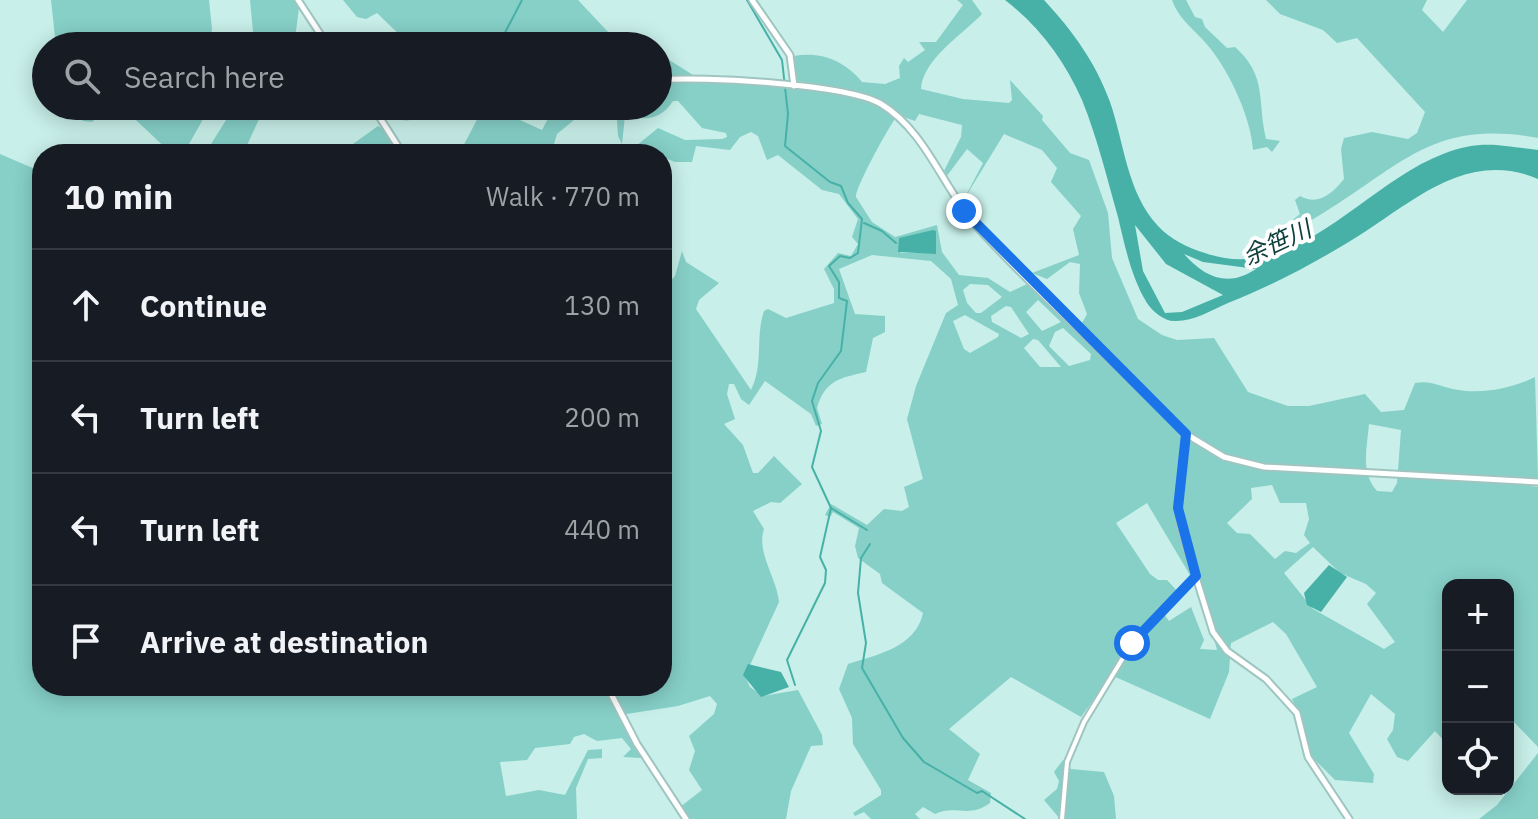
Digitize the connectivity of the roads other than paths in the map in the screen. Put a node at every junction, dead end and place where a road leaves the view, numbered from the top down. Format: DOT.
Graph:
graph roads {
  1 [pos="298,0"];
  2 [pos="752,0"];
  3 [pos="319,32"];
  4 [pos="672,80"];
  5 [pos="794,87"];
  6 [pos="382,120"];
  7 [pos="397,144"];
  8 [pos="1186,434"];
  9 [pos="1538,482"];
  10 [pos="1196,576"];
  11 [pos="612,696"];
  12 [pos="686,819"];
  13 [pos="1062,819"];
  14 [pos="1349,819"];
  1 -- 3 [label="street"];
  2 -- 5 [label="street"];
  4 -- 5 [label="street"];
  5 -- 8 [label="street"];
  6 -- 7 [label="street"];
  8 -- 9 [label="street"];
  8 -- 10 [label="street"];
  10 -- 13 [label="street"];
  10 -- 14 [label="street"];
  11 -- 12 [label="street"];
}
